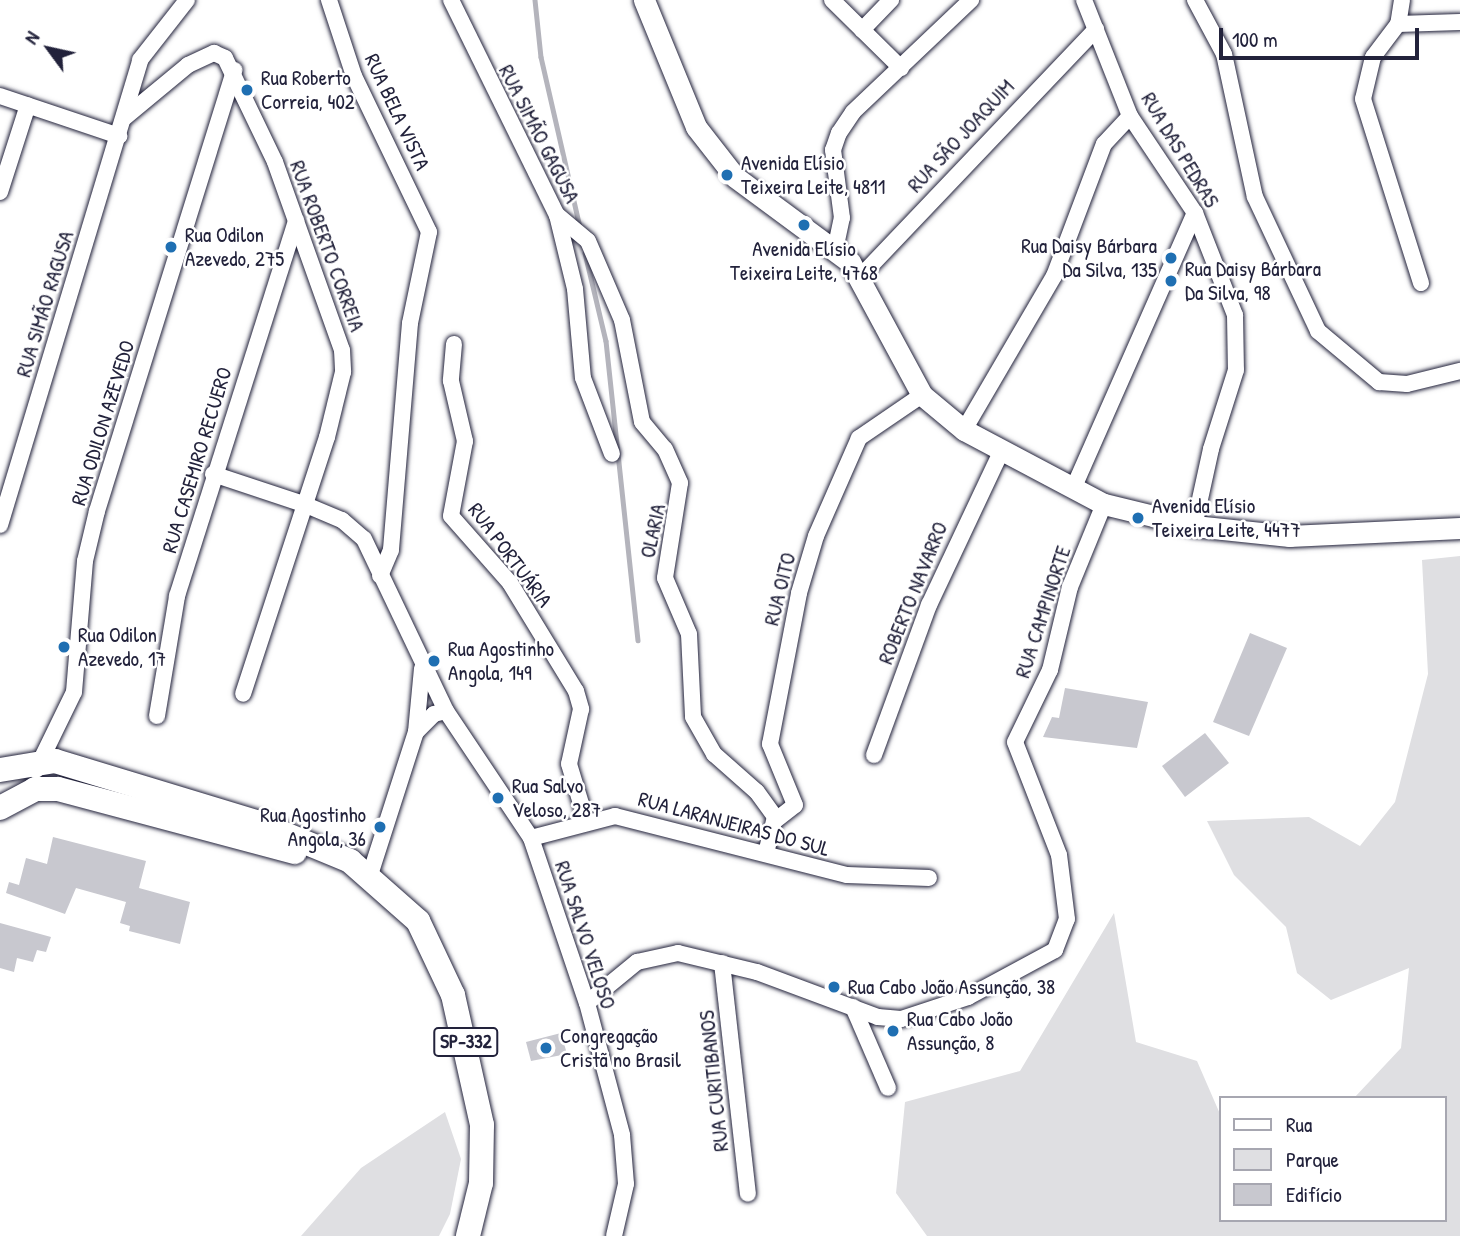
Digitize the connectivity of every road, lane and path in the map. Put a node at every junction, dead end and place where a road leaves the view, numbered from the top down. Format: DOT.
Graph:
graph roads {
  1 [pos="187,0"];
  2 [pos="329,0"];
  3 [pos="451,0"];
  4 [pos="644,0"];
  5 [pos="832,0"];
  6 [pos="891,0"];
  7 [pos="971,0"];
  8 [pos="1084,0"];
  9 [pos="1195,0"];
  10 [pos="1402,0"];
  11 [pos="1460,22"];
  12 [pos="1398,24"];
  13 [pos="1096,29"];
  14 [pos="862,30"];
  15 [pos="901,68"];
  16 [pos="234,70"];
  17 [pos="0,96"];
  18 [pos="28,105"];
  19 [pos="1130,116"];
  20 [pos="124,117"];
  21 [pos="120,136"];
  22 [pos="0,191"];
  23 [pos="1195,213"];
  24 [pos="557,215"];
  25 [pos="296,220"];
  26 [pos="835,250"];
  27 [pos="861,276"];
  28 [pos="1421,283"];
  29 [pos="454,344"];
  30 [pos="1460,372"];
  31 [pos="922,395"];
  32 [pos="964,430"];
  33 [pos="1001,452"];
  34 [pos="612,454"];
  35 [pos="213,474"];
  36 [pos="1073,489"];
  37 [pos="1104,504"];
  38 [pos="306,505"];
  39 [pos="0,525"];
  40 [pos="1194,526"];
  41 [pos="1460,528"];
  42 [pos="380,576"];
  43 [pos="422,666"];
  44 [pos="243,694"];
  45 [pos="446,711"];
  46 [pos="157,716"];
  47 [pos="416,732"];
  48 [pos="874,755"];
  49 [pos="37,760"];
  50 [pos="0,770"];
  51 [pos="0,778"];
  52 [pos="35,789"];
  53 [pos="0,793"];
  54 [pos="0,808"];
  55 [pos="586,820"];
  56 [pos="776,820"];
  57 [pos="531,838"];
  58 [pos="766,854"];
  59 [pos="369,878"];
  60 [pos="929,878"];
  61 [pos="722,963"];
  62 [pos="587,1003"];
  63 [pos="853,1007"];
  64 [pos="888,1087"];
  65 [pos="748,1194"];
  66 [pos="468,1236"];
  67 [pos="614,1236"];
  1 -- 20 [label="street"];
  2 -- 42 [label="street, RUA BELA VISTA"];
  3 -- 24 [label="street, RUA SIMÃO GAGUSA"];
  4 -- 26 [label="main road"];
  5 -- 14 [label="street"];
  6 -- 14 [label="street"];
  7 -- 15 [label="street"];
  8 -- 13 [label="street, RUA DAS PEDRAS"];
  9 -- 30 [label="street"];
  10 -- 12 [label="street"];
  11 -- 12 [label="street"];
  12 -- 28 [label="street"];
  13 -- 19 [label="street, RUA DAS PEDRAS"];
  13 -- 27 [label="street, RUA SÃO JOAQUIM"];
  14 -- 15 [label="street"];
  15 -- 26 [label="street"];
  16 -- 20 [label="street"];
  16 -- 25 [label="street, RUA ROBERTO CORREIA"];
  16 -- 49 [label="street, RUA ODILON AZEVEDO"];
  17 -- 18 [label="street"];
  18 -- 21 [label="street"];
  18 -- 22 [label="street"];
  19 -- 23 [label="street, RUA DAS PEDRAS"];
  19 -- 32 [label="street"];
  20 -- 21 [label="street"];
  21 -- 39 [label="street, RUA SIMÃO RAGUSA"];
  23 -- 36 [label="street"];
  23 -- 40 [label="street, RUA DAS PEDRAS"];
  24 -- 34 [label="street, RUA SIMÃO GAGUSA"];
  24 -- 56 [label="street, OLARIA"];
  25 -- 35 [label="street, RUA CASEMIRO RECUERO"];
  25 -- 38 [label="street, RUA ROBERTO CORREIA"];
  26 -- 27 [label="main road"];
  27 -- 31 [label="main road"];
  29 -- 55 [label="street, RUA PORTUÁRIA"];
  31 -- 32 [label="main road"];
  31 -- 56 [label="street, RUA OITO"];
  32 -- 33 [label="main road"];
  33 -- 36 [label="main road"];
  33 -- 48 [label="street, ROBERTO NAVARRO"];
  35 -- 38 [label="street, RUA SALVO VELOSO"];
  35 -- 46 [label="street, RUA CASEMIRO RECUERO"];
  36 -- 37 [label="main road"];
  37 -- 40 [label="main road"];
  37 -- 63 [label="street, RUA CAMPINORTE"];
  38 -- 42 [label="street, RUA SALVO VELOSO"];
  38 -- 44 [label="street, RUA ROBERTO CORREIA"];
  40 -- 41 [label="main road"];
  42 -- 43 [label="street, RUA SALVO VELOSO"];
  43 -- 45 [label="street, RUA SALVO VELOSO"];
  43 -- 47 [label="street"];
  45 -- 47 [label="street"];
  45 -- 57 [label="street, RUA SALVO VELOSO"];
  47 -- 59 [label="street"];
  49 -- 50 [label="main road, SP-332"];
  49 -- 52 [label="street, RUA ODILON AZEVEDO"];
  49 -- 59 [label="main road, SP-332"];
  51 -- 53 [label="main road"];
  52 -- 54 [label="main road"];
  52 -- 59 [label="main road, SP-332"];
  55 -- 57 [label="street, RUA LARANJEIRAS DO SUL"];
  55 -- 58 [label="street, RUA LARANJEIRAS DO SUL"];
  56 -- 58 [label="street"];
  57 -- 62 [label="street, RUA SALVO VELOSO"];
  58 -- 60 [label="street, RUA LARANJEIRAS DO SUL"];
  59 -- 66 [label="main road, SP-332"];
  61 -- 62 [label="street"];
  61 -- 63 [label="street"];
  61 -- 65 [label="street, RUA CURITIBANOS"];
  62 -- 67 [label="street, RUA SALVO VELOSO"];
  63 -- 64 [label="street"];
}
